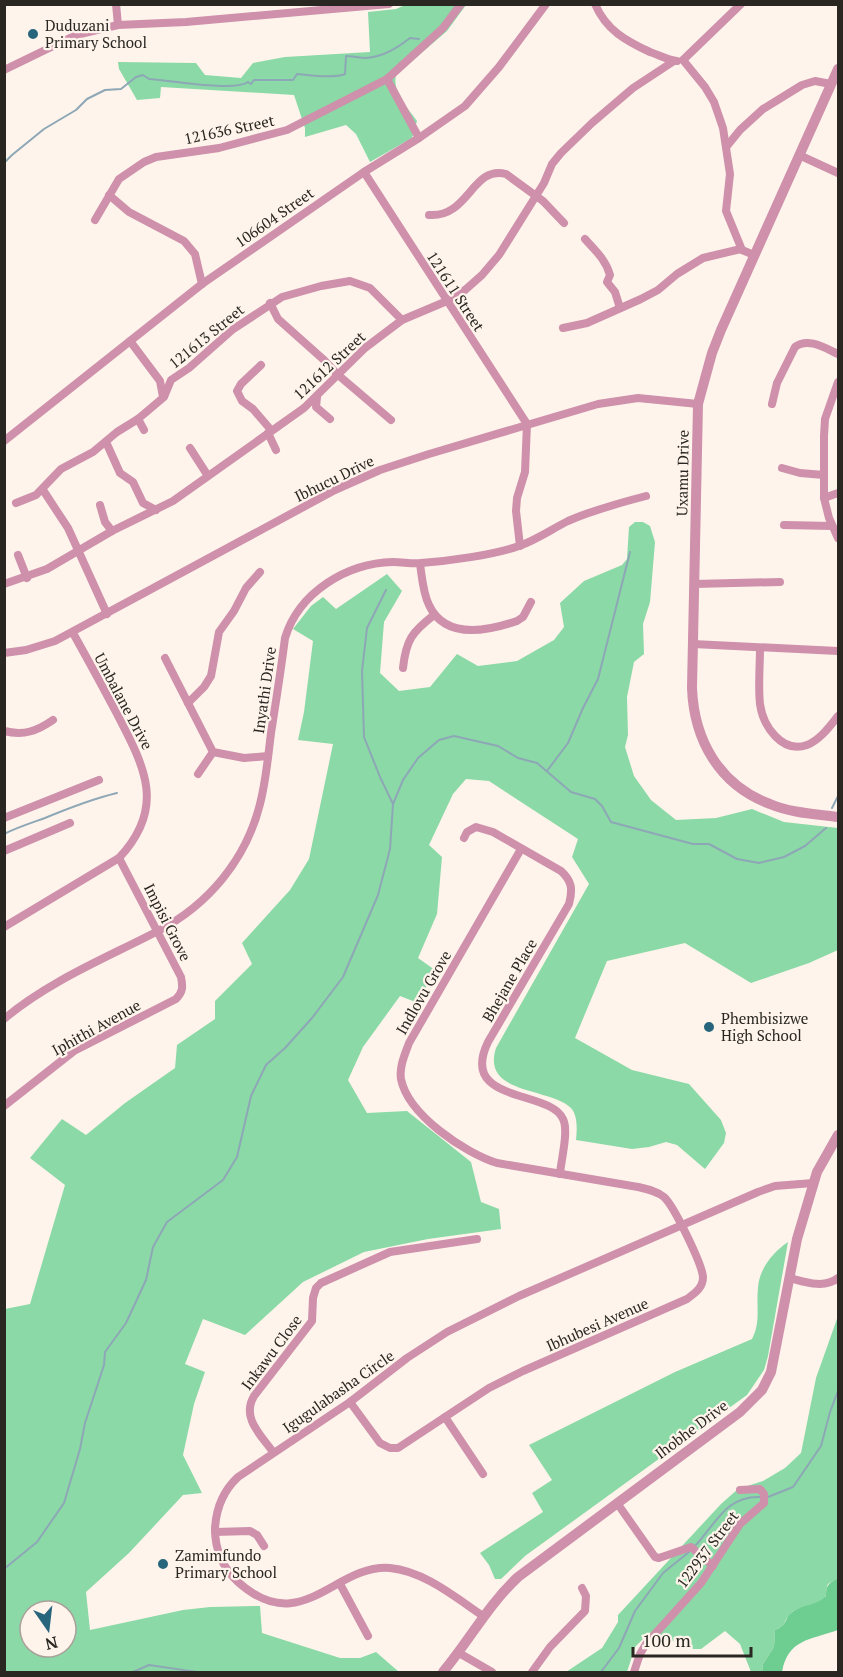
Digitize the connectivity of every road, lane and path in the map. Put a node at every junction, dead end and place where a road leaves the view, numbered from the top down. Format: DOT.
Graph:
graph roads {
  1 [pos="116,4"];
  2 [pos="389,4"];
  3 [pos="461,4"];
  4 [pos="546,4"];
  5 [pos="595,4"];
  6 [pos="741,4"];
  7 [pos="118,25"];
  8 [pos="679,61"];
  9 [pos="838,69"];
  10 [pos="4,70"];
  11 [pos="387,79"];
  12 [pos="831,84"];
  13 [pos="419,138"];
  14 [pos="727,146"];
  15 [pos="800,155"];
  16 [pos="364,172"];
  17 [pos="838,173"];
  18 [pos="110,195"];
  19 [pos="536,196"];
  20 [pos="429,215"];
  21 [pos="95,220"];
  22 [pos="564,223"];
  23 [pos="585,239"];
  24 [pos="741,249"];
  25 [pos="754,255"];
  26 [pos="202,284"];
  27 [pos="447,302"];
  28 [pos="270,303"];
  29 [pos="620,308"];
  30 [pos="402,320"];
  31 [pos="563,328"];
  32 [pos="130,341"];
  33 [pos="838,354"];
  34 [pos="261,364"];
  35 [pos="337,374"];
  36 [pos="171,380"];
  37 [pos="160,381"];
  38 [pos="838,382"];
  39 [pos="164,397"];
  40 [pos="317,397"];
  41 [pos="698,404"];
  42 [pos="772,404"];
  43 [pos="138,419"];
  44 [pos="330,419"];
  45 [pos="391,420"];
  46 [pos="527,424"];
  47 [pos="144,430"];
  48 [pos="270,431"];
  49 [pos="4,441"];
  50 [pos="106,442"];
  51 [pos="190,448"];
  52 [pos="276,450"];
  53 [pos="782,468"];
  54 [pos="824,475"];
  55 [pos="208,476"];
  56 [pos="43,490"];
  57 [pos="838,493"];
  58 [pos="646,496"];
  59 [pos="824,498"];
  60 [pos="16,503"];
  61 [pos="100,505"];
  62 [pos="156,510"];
  63 [pos="784,525"];
  64 [pos="832,526"];
  65 [pos="112,531"];
  66 [pos="838,538"];
  67 [pos="520,546"];
  68 [pos="78,551"];
  69 [pos="18,555"];
  70 [pos="420,564"];
  71 [pos="260,572"];
  72 [pos="27,578"];
  73 [pos="780,582"];
  74 [pos="4,584"];
  75 [pos="694,584"];
  76 [pos="531,602"];
  77 [pos="107,614"];
  78 [pos="434,615"];
  79 [pos="73,633"];
  80 [pos="693,644"];
  81 [pos="760,648"];
  82 [pos="838,651"];
  83 [pos="4,653"];
  84 [pos="165,658"];
  85 [pos="403,668"];
  86 [pos="188,703"];
  87 [pos="838,716"];
  88 [pos="53,720"];
  89 [pos="4,731"];
  90 [pos="213,752"];
  91 [pos="268,756"];
  92 [pos="198,774"];
  93 [pos="99,780"];
  94 [pos="838,817"];
  95 [pos="4,818"];
  96 [pos="70,823"];
  97 [pos="464,838"];
  98 [pos="521,849"];
  99 [pos="4,851"];
  100 [pos="119,858"];
  101 [pos="4,927"];
  102 [pos="158,931"];
  103 [pos="176,999"];
  104 [pos="4,1019"];
  105 [pos="4,1106"];
  106 [pos="838,1134"];
  107 [pos="560,1174"];
  108 [pos="813,1184"];
  109 [pos="682,1225"];
  110 [pos="477,1239"];
  111 [pos="790,1278"];
  112 [pos="838,1278"];
  113 [pos="350,1402"];
  114 [pos="446,1417"];
  115 [pos="273,1452"];
  116 [pos="483,1474"];
  117 [pos="740,1490"];
  118 [pos="617,1503"];
  119 [pos="215,1532"];
  120 [pos="264,1546"];
  121 [pos="713,1566"];
  122 [pos="340,1584"];
  123 [pos="582,1588"];
  124 [pos="483,1616"];
  125 [pos="368,1636"];
  126 [pos="459,1653"];
  127 [pos="443,1672"];
  128 [pos="492,1672"];
  129 [pos="532,1672"];
  130 [pos="634,1672"];
  1 -- 7 [label="street"];
  2 -- 7 [label="street"];
  3 -- 11 [label="street, 121636 Street"];
  4 -- 13 [label="street, 106604 Street"];
  5 -- 8 [label="street"];
  6 -- 8 [label="street, 121612 Street"];
  7 -- 10 [label="street"];
  8 -- 14 [label="street"];
  8 -- 19 [label="street, 121612 Street"];
  9 -- 12 [label="street, Uxamu Drive"];
  11 -- 13 [label="street"];
  11 -- 18 [label="street, 121636 Street"];
  12 -- 14 [label="street"];
  12 -- 15 [label="street, Uxamu Drive"];
  13 -- 16 [label="street, 106604 Street"];
  14 -- 24 [label="street"];
  15 -- 17 [label="street"];
  15 -- 25 [label="street, Uxamu Drive"];
  16 -- 26 [label="street, 106604 Street"];
  16 -- 27 [label="street, 121611 Street"];
  18 -- 21 [label="street, 121636 Street"];
  18 -- 26 [label="street"];
  19 -- 20 [label="street"];
  19 -- 22 [label="street"];
  19 -- 27 [label="street, 121612 Street"];
  23 -- 29 [label="street"];
  24 -- 25 [label="street"];
  24 -- 29 [label="street"];
  25 -- 41 [label="street, Uxamu Drive"];
  26 -- 32 [label="street, 106604 Street"];
  27 -- 30 [label="street, 121612 Street"];
  27 -- 46 [label="street, 121611 Street"];
  28 -- 30 [label="street, 121613 Street"];
  28 -- 35 [label="street"];
  28 -- 36 [label="street, 121613 Street"];
  29 -- 31 [label="street"];
  30 -- 35 [label="street, 121612 Street"];
  32 -- 37 [label="street"];
  32 -- 49 [label="street, 106604 Street"];
  33 -- 42 [label="street"];
  34 -- 48 [label="street"];
  35 -- 40 [label="street, 121612 Street"];
  35 -- 45 [label="street"];
  36 -- 37 [label="street"];
  36 -- 39 [label="street, 121613 Street"];
  37 -- 39 [label="street"];
  38 -- 54 [label="street"];
  39 -- 43 [label="street, 121613 Street"];
  40 -- 44 [label="street"];
  40 -- 48 [label="street, 121612 Street"];
  41 -- 46 [label="street, Ibhucu Drive"];
  41 -- 75 [label="street, Uxamu Drive"];
  43 -- 47 [label="street"];
  43 -- 50 [label="street, 121613 Street"];
  46 -- 67 [label="street"];
  46 -- 77 [label="street, Ibhucu Drive"];
  48 -- 52 [label="street"];
  48 -- 55 [label="street, 121612 Street"];
  50 -- 56 [label="street, 121613 Street"];
  50 -- 62 [label="street"];
  51 -- 55 [label="street"];
  53 -- 54 [label="street"];
  54 -- 59 [label="street"];
  55 -- 62 [label="street, 121612 Street"];
  56 -- 60 [label="street, 121613 Street"];
  56 -- 68 [label="street"];
  57 -- 59 [label="street"];
  58 -- 67 [label="street, Inyathi Drive"];
  59 -- 64 [label="street"];
  61 -- 65 [label="street"];
  62 -- 65 [label="street, 121612 Street"];
  63 -- 64 [label="street"];
  64 -- 66 [label="street"];
  65 -- 68 [label="street, 121612 Street"];
  67 -- 70 [label="street, Inyathi Drive"];
  68 -- 72 [label="street, 121612 Street"];
  68 -- 77 [label="street"];
  69 -- 72 [label="street"];
  70 -- 78 [label="street"];
  70 -- 91 [label="street, Inyathi Drive"];
  71 -- 86 [label="street"];
  72 -- 74 [label="street, 121612 Street"];
  73 -- 75 [label="street"];
  75 -- 80 [label="street, Uxamu Drive"];
  76 -- 78 [label="street"];
  77 -- 79 [label="street, Ibhucu Drive"];
  78 -- 85 [label="street"];
  79 -- 83 [label="street, Ibhucu Drive"];
  79 -- 100 [label="street, Umbalane Drive"];
  80 -- 81 [label="street"];
  80 -- 94 [label="street, Uxamu Drive"];
  81 -- 82 [label="street"];
  81 -- 87 [label="street"];
  84 -- 86 [label="street"];
  86 -- 90 [label="street"];
  88 -- 89 [label="street"];
  90 -- 91 [label="street"];
  90 -- 92 [label="street"];
  91 -- 102 [label="street, Inyathi Drive"];
  93 -- 95 [label="street"];
  96 -- 99 [label="street"];
  97 -- 98 [label="street, Bhejane Place"];
  98 -- 107 [label="street, Bhejane Place"];
  98 -- 107 [label="street, Indlovu Grove"];
  100 -- 101 [label="street, Umbalane Drive"];
  100 -- 102 [label="street, Impisi Grove"];
  102 -- 103 [label="street, Impisi Grove"];
  102 -- 104 [label="street, Inyathi Drive"];
  103 -- 105 [label="street, Iphithi Avenue"];
  106 -- 108 [label="street, Ihobhe Drive"];
  107 -- 109 [label="street, Indlovu Grove"];
  108 -- 109 [label="street, Igugulabasha Circle"];
  108 -- 111 [label="street, Ihobhe Drive"];
  109 -- 113 [label="street, Igugulabasha Circle"];
  109 -- 114 [label="street, Ibhubesi Avenue"];
  110 -- 115 [label="street, Inkawu Close"];
  111 -- 112 [label="street"];
  111 -- 118 [label="street, Ihobhe Drive"];
  113 -- 114 [label="street, Ibhubesi Avenue"];
  113 -- 115 [label="street, Igugulabasha Circle"];
  114 -- 116 [label="street"];
  115 -- 119 [label="street, Igugulabasha Circle"];
  117 -- 121 [label="street, 122937 Street"];
  118 -- 121 [label="street"];
  118 -- 124 [label="street, Ihobhe Drive"];
  119 -- 120 [label="street"];
  119 -- 122 [label="street, Igugulabasha Circle"];
  121 -- 130 [label="street, 122937 Street"];
  122 -- 124 [label="street, Igugulabasha Circle"];
  122 -- 125 [label="street"];
  123 -- 129 [label="street"];
  124 -- 126 [label="street, Ihobhe Drive"];
  126 -- 127 [label="street, Ihobhe Drive"];
  126 -- 128 [label="street"];
}
